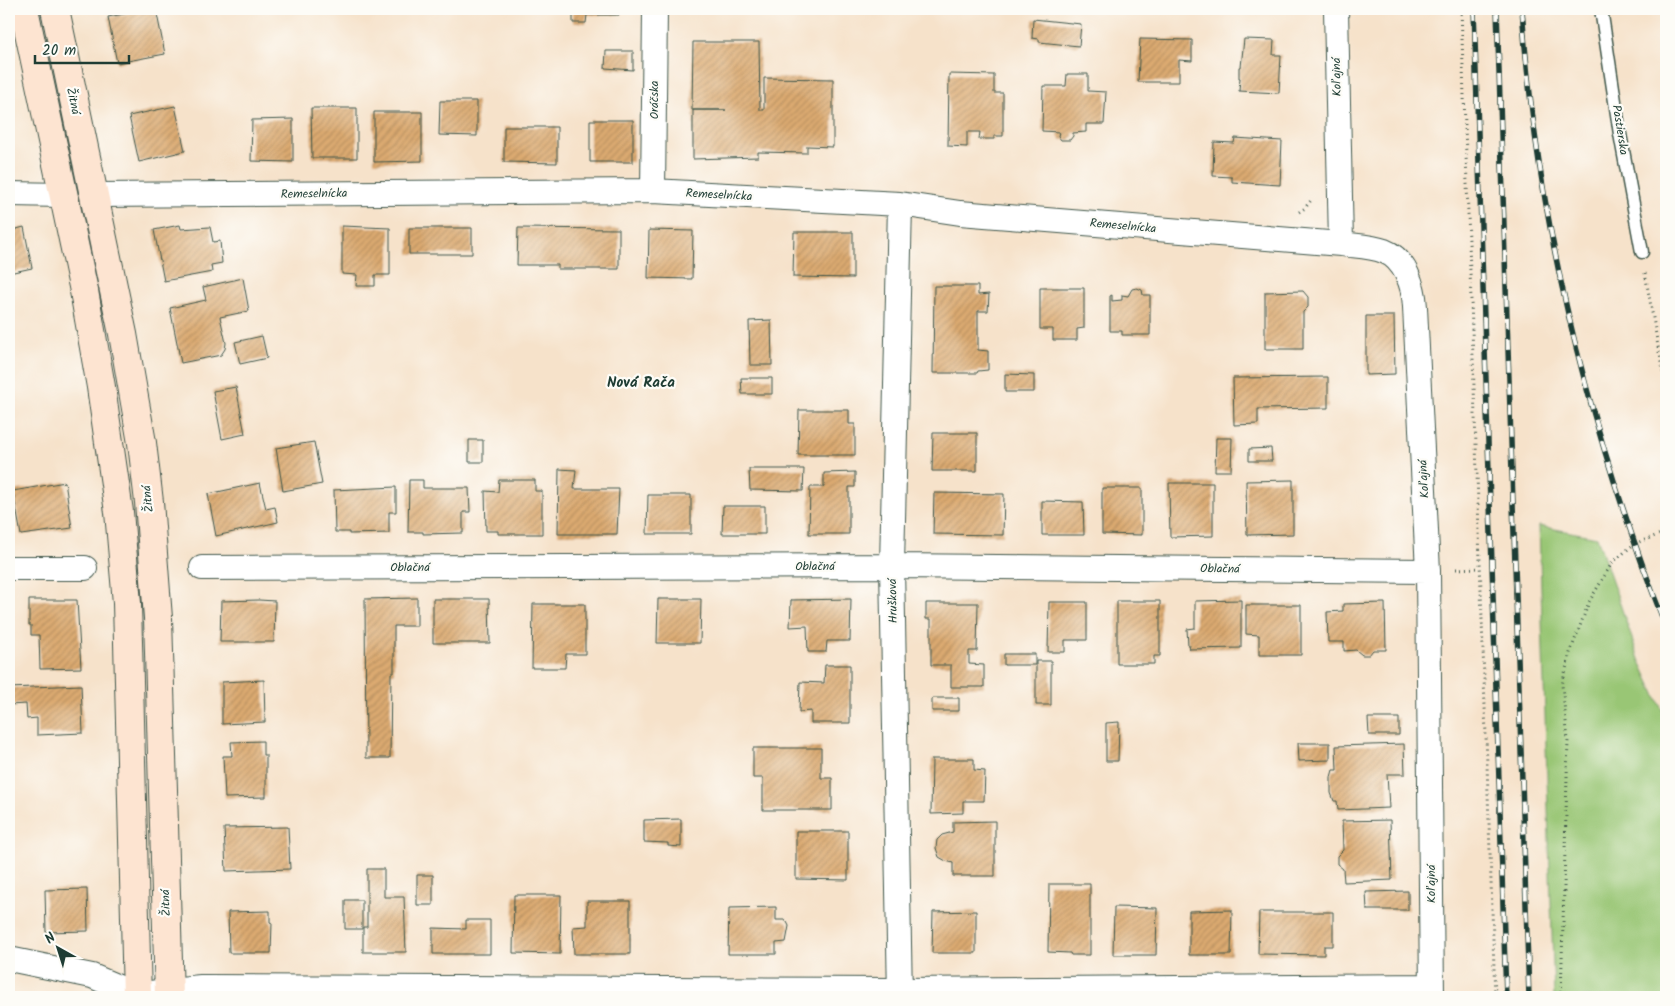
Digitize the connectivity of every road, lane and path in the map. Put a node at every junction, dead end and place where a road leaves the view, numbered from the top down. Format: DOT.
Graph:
graph roads {
  1 [pos="24,9"];
  2 [pos="55,9"];
  3 [pos="654,9"];
  4 [pos="1336,9"];
  5 [pos="1461,9"];
  6 [pos="1601,9"];
  7 [pos="653,191"];
  8 [pos="9,194"];
  9 [pos="64,195"];
  10 [pos="95,196"];
  11 [pos="1314,196"];
  12 [pos="900,204"];
  13 [pos="1297,214"];
  14 [pos="1341,244"];
  15 [pos="1642,252"];
  16 [pos="1666,386"];
  17 [pos="1666,532"];
  18 [pos="892,566"];
  19 [pos="9,568"];
  20 [pos="85,568"];
  21 [pos="202,568"];
  22 [pos="1428,571"];
  23 [pos="9,959"];
  24 [pos="1432,992"];
  25 [pos="169,993"];
  26 [pos="900,994"];
  27 [pos="137,996"];
  28 [pos="1495,997"];
  29 [pos="1561,997"];
  1 -- 9 [label="main road"];
  2 -- 10 [label="main road, Žitná"];
  3 -- 7 [label="street, Oráčska"];
  4 -- 14 [label="street, Koľajná"];
  5 -- 28 [label="path"];
  6 -- 15 [label="lane, Pastierska"];
  7 -- 10 [label="street, Remeselnícka"];
  7 -- 12 [label="street, Remeselnícka"];
  8 -- 9 [label="street"];
  9 -- 10 [label="main road"];
  9 -- 27 [label="main road"];
  10 -- 25 [label="main road, Žitná"];
  11 -- 13 [label="path"];
  12 -- 14 [label="street, Remeselnícka"];
  12 -- 18 [label="street, Hrušková"];
  14 -- 22 [label="street, Koľajná"];
  15 -- 16 [label="path"];
  17 -- 29 [label="path"];
  18 -- 21 [label="street, Oblačná"];
  18 -- 22 [label="street, Oblačná"];
  18 -- 26 [label="street, Hrušková"];
  19 -- 20 [label="street"];
  22 -- 24 [label="street, Koľajná"];
  23 -- 27 [label="street"];
  24 -- 26 [label="street"];
  25 -- 26 [label="street"];
  25 -- 27 [label="street"];
}
